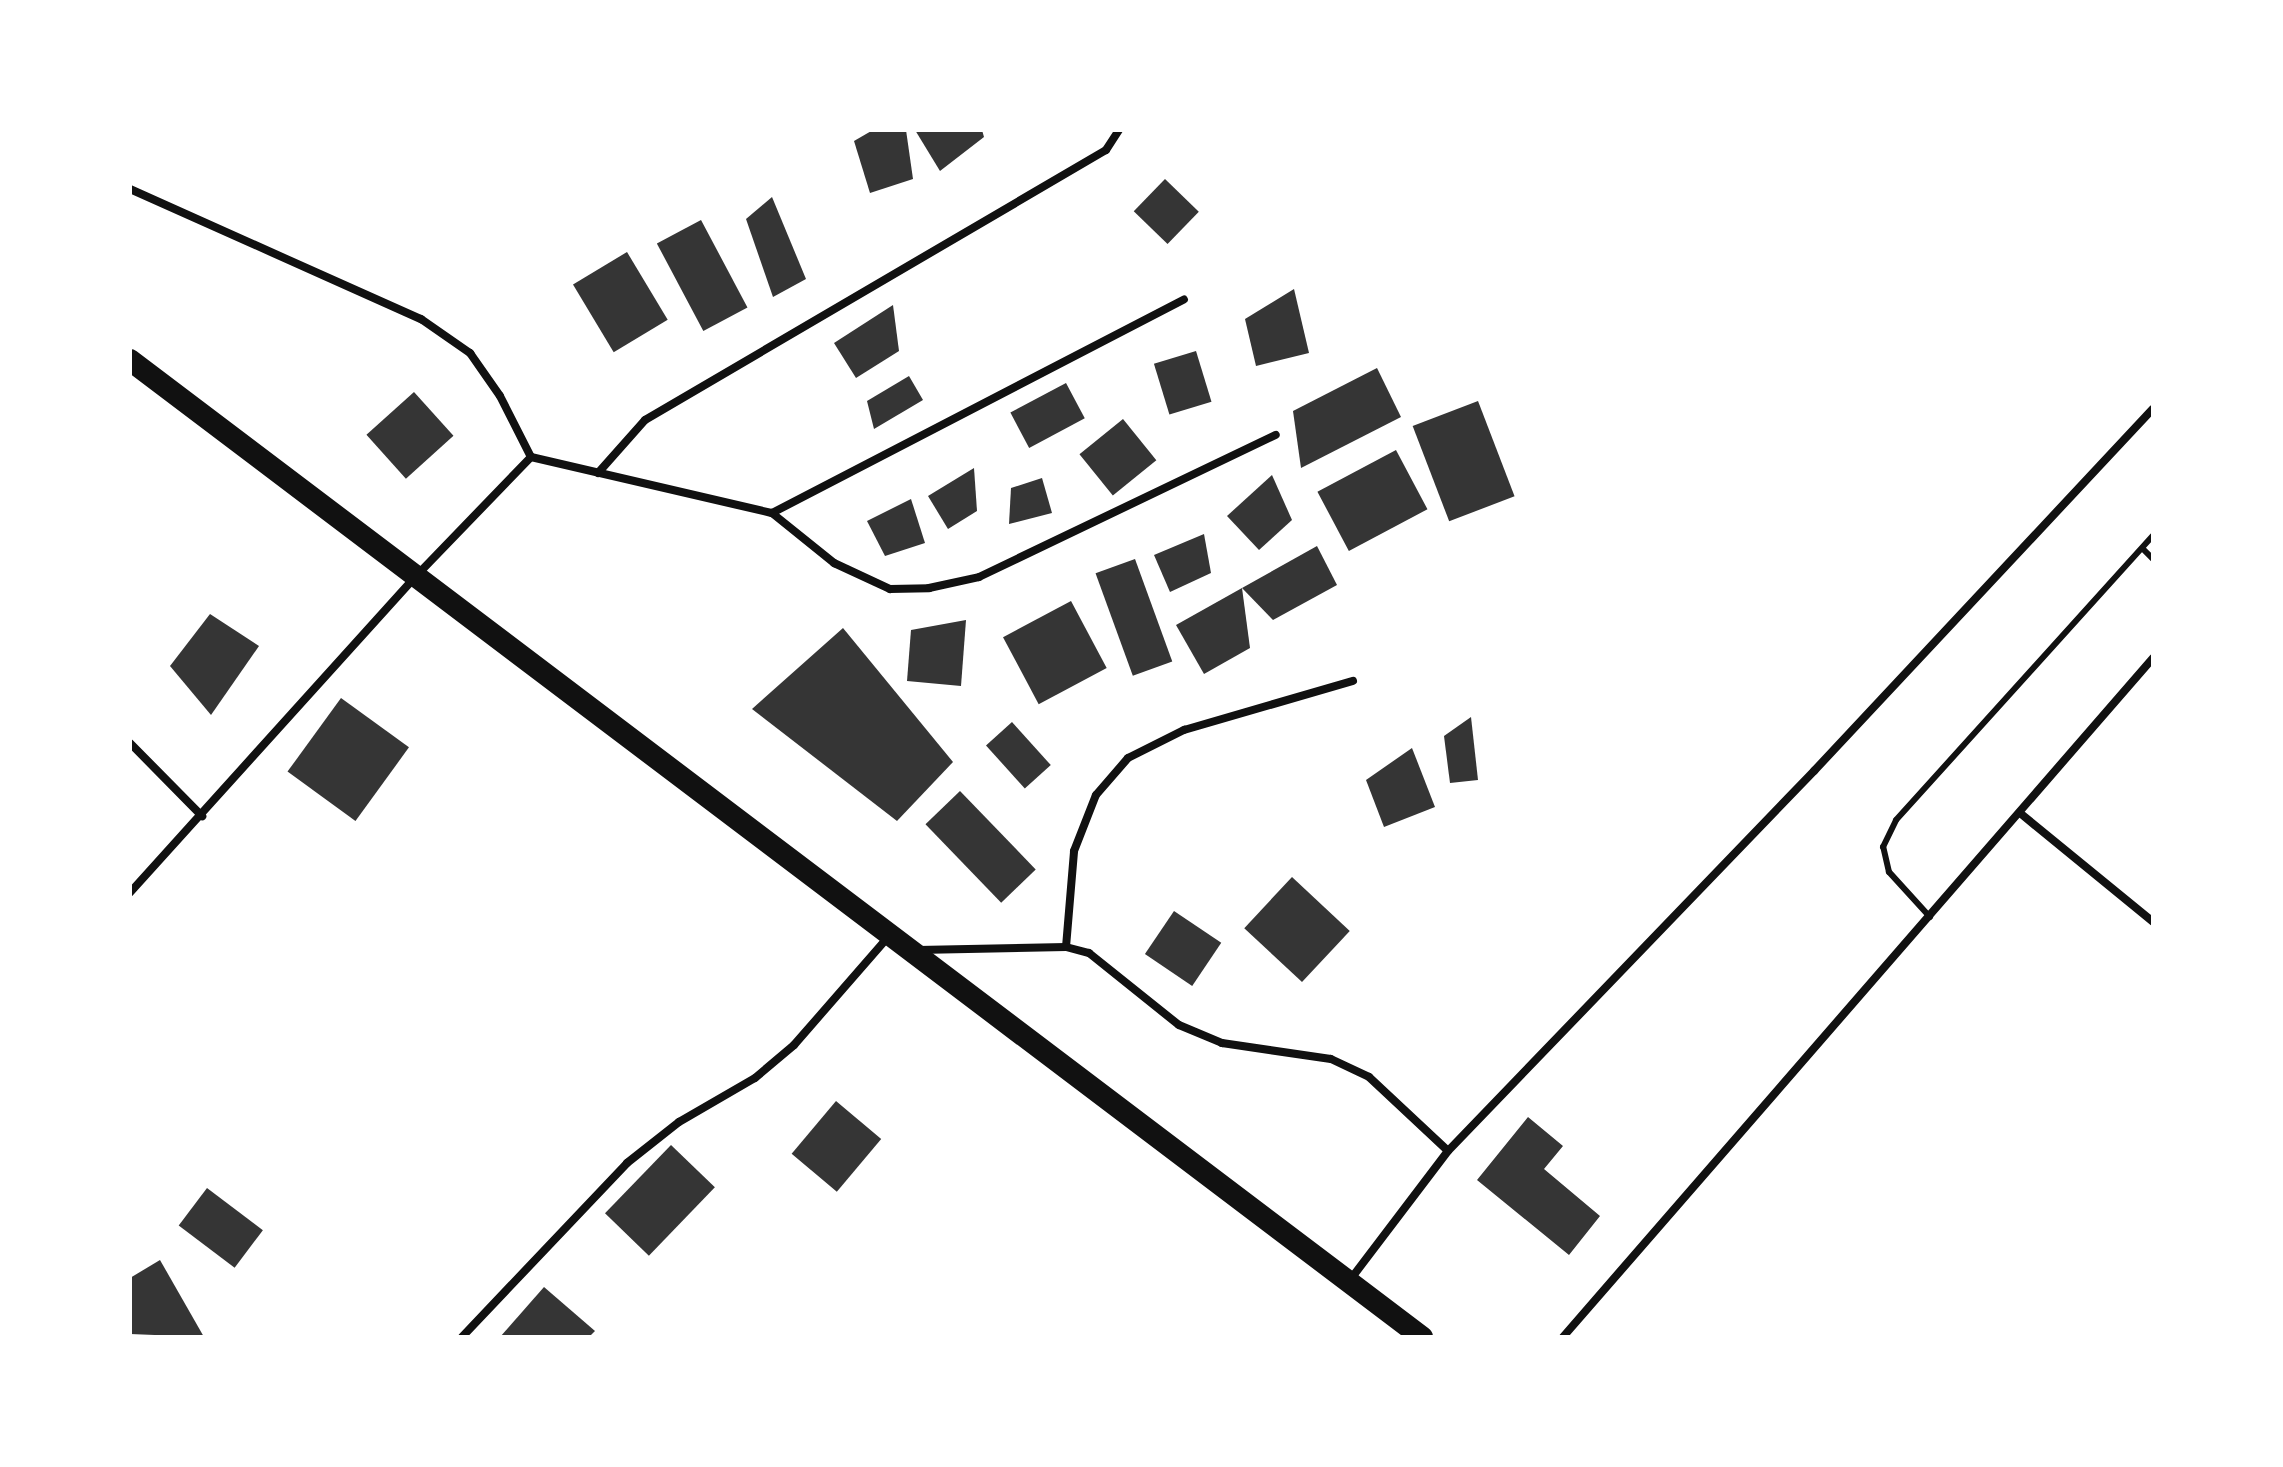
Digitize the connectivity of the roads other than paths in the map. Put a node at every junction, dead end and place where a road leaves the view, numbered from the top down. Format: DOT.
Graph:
graph roads {
  1 [pos="1119,130"];
  2 [pos="130,189"];
  3 [pos="1184,299"];
  4 [pos="130,360"];
  5 [pos="2153,409"];
  6 [pos="1276,435"];
  7 [pos="531,457"];
  8 [pos="598,473"];
  9 [pos="772,513"];
  10 [pos="2153,536"];
  11 [pos="2143,549"];
  12 [pos="2153,559"];
  13 [pos="416,576"];
  14 [pos="2153,658"];
  15 [pos="1353,681"];
  16 [pos="130,743"];
  17 [pos="2020,813"];
  18 [pos="202,816"];
  19 [pos="130,893"];
  20 [pos="1930,917"];
  21 [pos="2153,922"];
  22 [pos="890,935"];
  23 [pos="1066,947"];
  24 [pos="910,950"];
  25 [pos="1448,1151"];
  26 [pos="1350,1281"];
  27 [pos="462,1337"];
  28 [pos="1422,1337"];
  29 [pos="1563,1337"];
  1 -- 8 [label="street"];
  2 -- 7 [label="street"];
  3 -- 9 [label="street"];
  4 -- 13 [label="highway"];
  5 -- 25 [label="street"];
  6 -- 9 [label="street"];
  7 -- 8 [label="street"];
  7 -- 13 [label="street"];
  8 -- 9 [label="street"];
  10 -- 11 [label="lane"];
  11 -- 12 [label="lane"];
  11 -- 20 [label="lane"];
  13 -- 18 [label="street"];
  13 -- 22 [label="highway"];
  14 -- 17 [label="street"];
  15 -- 23 [label="street"];
  16 -- 18 [label="street"];
  17 -- 20 [label="street"];
  17 -- 21 [label="street"];
  18 -- 19 [label="street"];
  20 -- 29 [label="street"];
  22 -- 24 [label="highway"];
  22 -- 27 [label="street"];
  23 -- 24 [label="street"];
  23 -- 25 [label="street"];
  24 -- 26 [label="highway"];
  25 -- 26 [label="street"];
  26 -- 28 [label="highway"];
}
